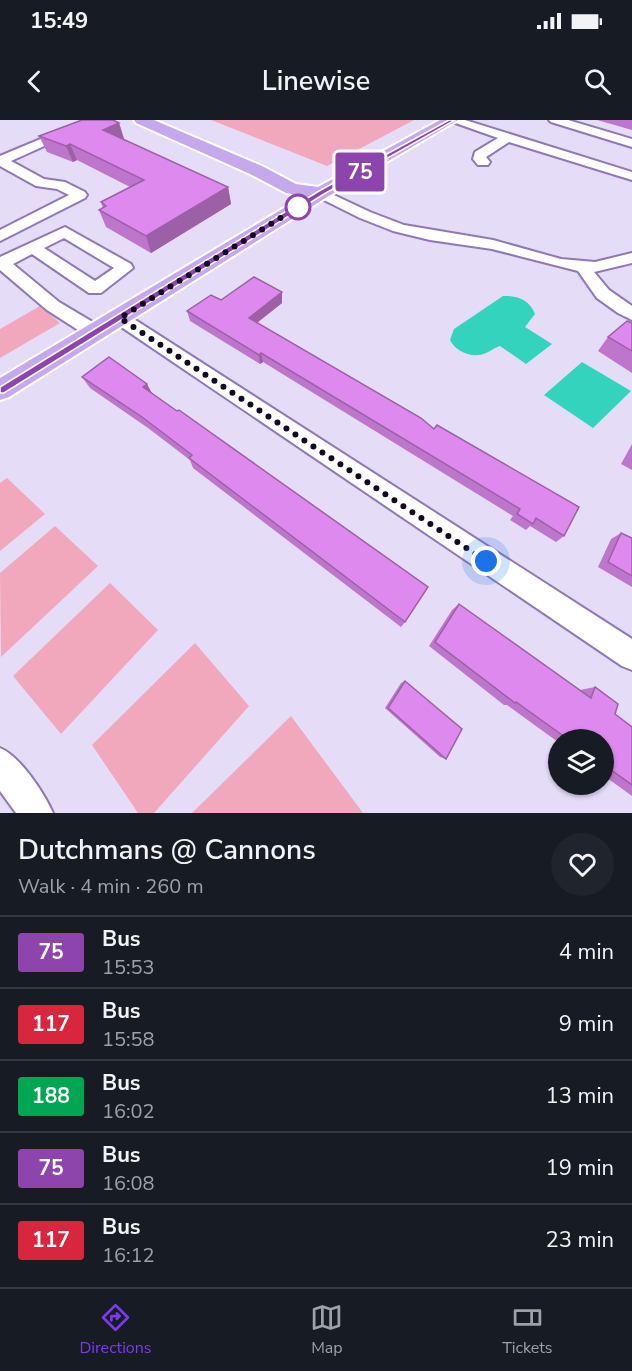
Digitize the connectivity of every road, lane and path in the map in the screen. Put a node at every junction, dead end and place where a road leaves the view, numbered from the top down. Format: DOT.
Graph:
graph roads {
  1 [pos="96,120"];
  2 [pos="141,120"];
  3 [pos="164,120"];
  4 [pos="452,120"];
  5 [pos="555,120"];
  6 [pos="508,137"];
  7 [pos="632,143"];
  8 [pos="0,161"];
  9 [pos="483,162"];
  10 [pos="632,176"];
  11 [pos="321,193"];
  12 [pos="0,236"];
  13 [pos="33,248"];
  14 [pos="632,258"];
  15 [pos="2,265"];
  16 [pos="583,266"];
  17 [pos="627,310"];
  18 [pos="120,318"];
  19 [pos="632,322"];
  20 [pos="95,332"];
  21 [pos="0,390"];
  22 [pos="632,656"];
  23 [pos="0,764"];
  24 [pos="36,813"];
  1 -- 8 [label="street"];
  2 -- 11 [label="main road"];
  3 -- 11 [label="main road"];
  4 -- 6 [label="street"];
  4 -- 11 [label="main road"];
  5 -- 7 [label="street"];
  6 -- 9 [label="street"];
  6 -- 10 [label="street"];
  8 -- 12 [label="street"];
  11 -- 16 [label="street"];
  11 -- 18 [label="main road"];
  13 -- 13 [label="street"];
  13 -- 15 [label="street"];
  14 -- 16 [label="street"];
  15 -- 20 [label="street"];
  16 -- 17 [label="street"];
  17 -- 19 [label="street"];
  18 -- 20 [label="main road"];
  18 -- 22 [label="street"];
  20 -- 21 [label="main road"];
  23 -- 24 [label="street"];
}
